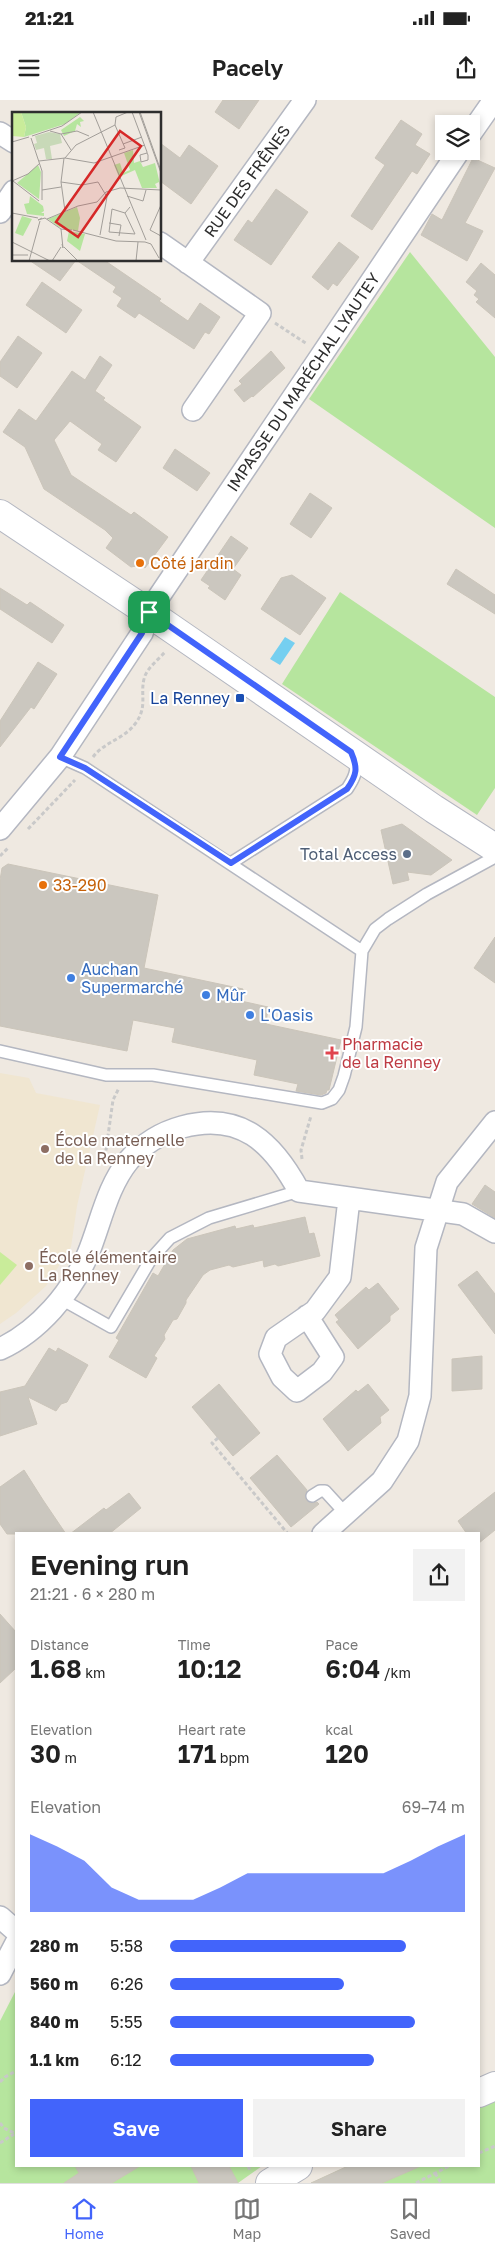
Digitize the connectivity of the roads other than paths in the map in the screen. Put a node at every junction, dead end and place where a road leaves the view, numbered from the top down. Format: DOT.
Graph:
graph roads {
  1 [pos="305,100"];
  2 [pos="494,100"];
  3 [pos="480,120"];
  4 [pos="0,133"];
  5 [pos="12,141"];
  6 [pos="453,160"];
  7 [pos="12,194"];
  8 [pos="0,212"];
  9 [pos="161,244"];
  10 [pos="188,262"];
  11 [pos="193,410"];
  12 [pos="0,514"];
  13 [pos="149,612"];
  14 [pos="351,752"];
  15 [pos="60,757"];
  16 [pos="0,829"];
  17 [pos="494,848"];
  18 [pos="231,863"];
  19 [pos="362,951"];
  20 [pos="0,1051"];
  21 [pos="495,1122"];
  22 [pos="306,1192"];
  23 [pos="349,1199"];
  24 [pos="439,1211"];
  25 [pos="495,1232"];
  26 [pos="61,1300"];
  27 [pos="308,1316"];
  28 [pos="0,1350"];
  29 [pos="312,1496"];
  30 [pos="346,1514"];
  31 [pos="324,1532"];
  32 [pos="0,1917"];
  33 [pos="15,1930"];
  34 [pos="15,1945"];
  35 [pos="0,1974"];
  36 [pos="495,2086"];
  37 [pos="480,2093"];
  38 [pos="296,2167"];
  39 [pos="271,2183"];
  1 -- 10 [label="street, RUE DES FRÊNES"];
  2 -- 3 [label="street"];
  4 -- 5 [label="street"];
  6 -- 13 [label="street, IMPASSE DU MARÉCHAL LYAUTEY"];
  7 -- 8 [label="street"];
  9 -- 10 [label="street"];
  10 -- 11 [label="street"];
  12 -- 13 [label="main road"];
  13 -- 14 [label="main road"];
  13 -- 15 [label="street, IMPASSE DU MARÉCHAL LYAUTEY"];
  14 -- 17 [label="main road"];
  14 -- 18 [label="lane"];
  15 -- 16 [label="street, IMPASSE DU MARÉCHAL LYAUTEY"];
  15 -- 18 [label="lane"];
  17 -- 19 [label="lane"];
  18 -- 19 [label="lane"];
  19 -- 20 [label="lane"];
  21 -- 24 [label="street"];
  22 -- 23 [label="street"];
  22 -- 26 [label="lane"];
  22 -- 26 [label="street"];
  23 -- 24 [label="street"];
  23 -- 27 [label="street"];
  24 -- 25 [label="street"];
  24 -- 30 [label="street"];
  26 -- 28 [label="street"];
  29 -- 30 [label="lane"];
  30 -- 31 [label="street"];
  32 -- 33 [label="street"];
  34 -- 35 [label="street"];
  36 -- 37 [label="main road"];
  38 -- 39 [label="main road"];
}
